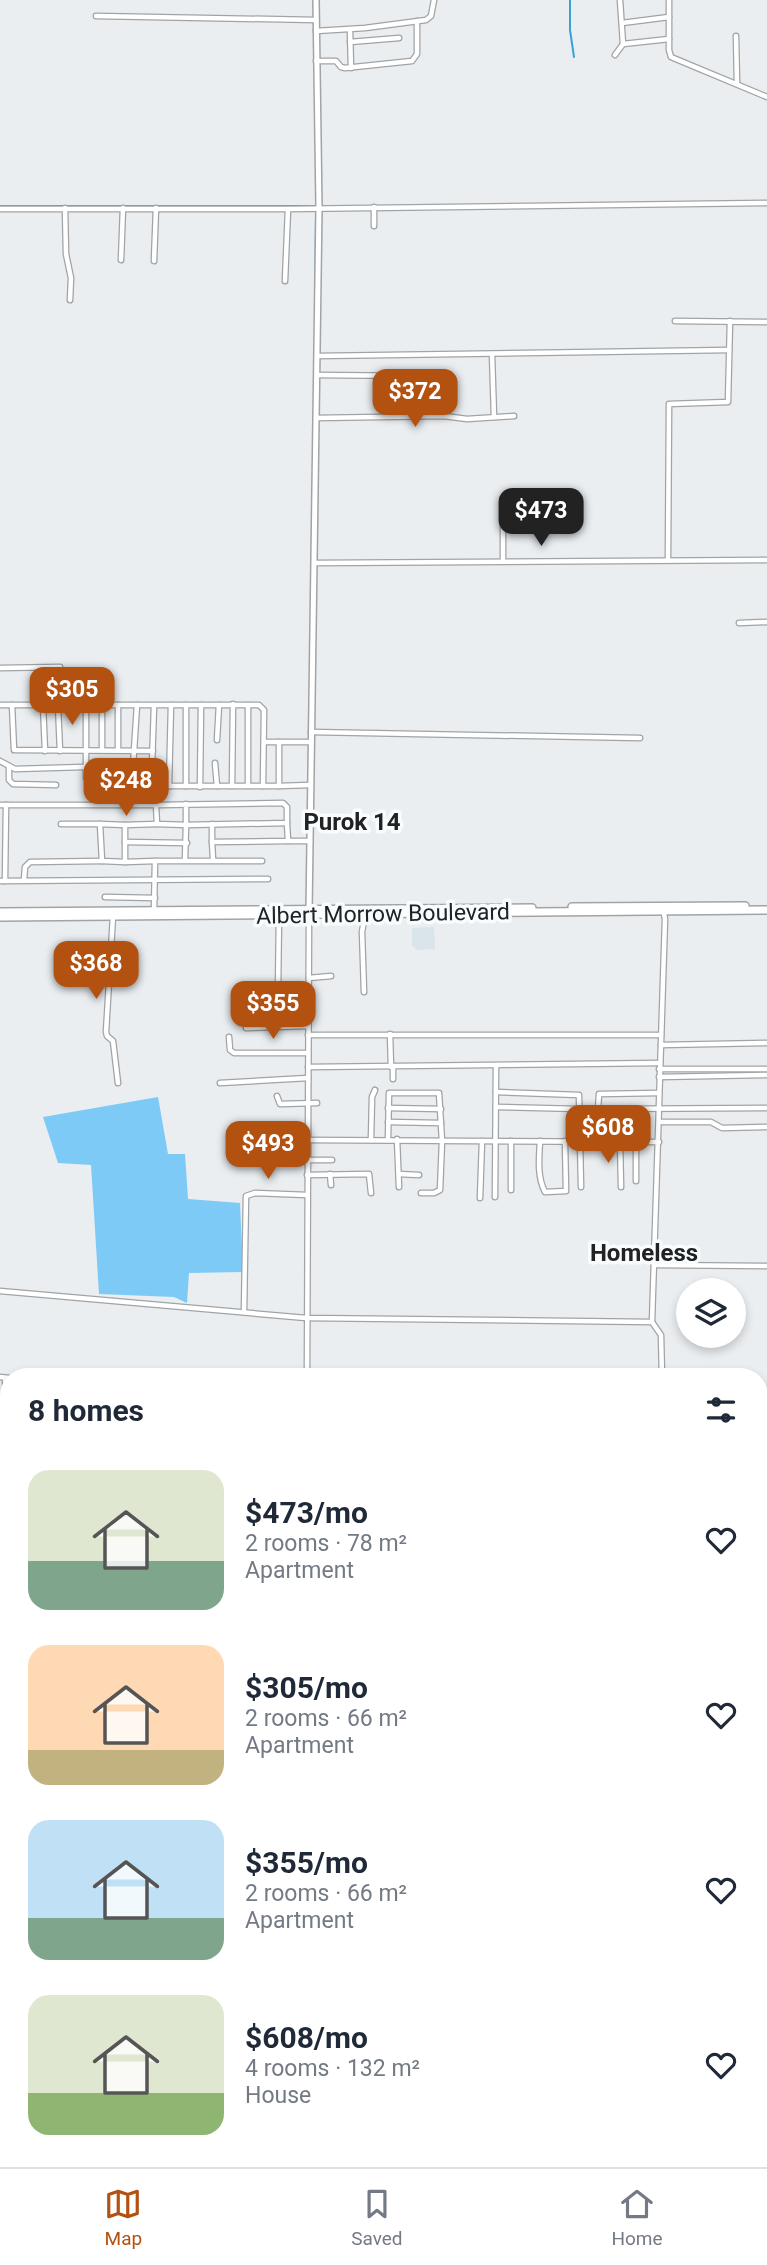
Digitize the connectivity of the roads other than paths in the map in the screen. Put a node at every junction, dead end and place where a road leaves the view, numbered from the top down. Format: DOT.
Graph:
graph roads {
  1 [pos="316,0"];
  2 [pos="433,0"];
  3 [pos="620,0"];
  4 [pos="669,0"];
  5 [pos="96,16"];
  6 [pos="669,17"];
  7 [pos="316,20"];
  8 [pos="417,21"];
  9 [pos="622,23"];
  10 [pos="350,30"];
  11 [pos="316,31"];
  12 [pos="736,36"];
  13 [pos="399,38"];
  14 [pos="668,39"];
  15 [pos="350,42"];
  16 [pos="624,44"];
  17 [pos="615,55"];
  18 [pos="316,61"];
  19 [pos="351,68"];
  20 [pos="737,84"];
  21 [pos="767,97"];
  22 [pos="767,203"];
  23 [pos="374,207"];
  24 [pos="65,208"];
  25 [pos="123,208"];
  26 [pos="156,208"];
  27 [pos="319,208"];
  28 [pos="0,209"];
  29 [pos="288,209"];
  30 [pos="374,226"];
  31 [pos="121,260"];
  32 [pos="154,261"];
  33 [pos="285,281"];
  34 [pos="70,300"];
  35 [pos="675,321"];
  36 [pos="730,321"];
  37 [pos="767,322"];
  38 [pos="729,350"];
  39 [pos="492,354"];
  40 [pos="317,356"];
  41 [pos="317,375"];
  42 [pos="419,376"];
  43 [pos="514,416"];
  44 [pos="494,417"];
  45 [pos="316,418"];
  46 [pos="503,516"];
  47 [pos="767,560"];
  48 [pos="503,561"];
  49 [pos="668,561"];
  50 [pos="315,563"];
  51 [pos="767,622"];
  52 [pos="739,623"];
  53 [pos="0,667"];
  54 [pos="60,667"];
  55 [pos="0,705"];
  56 [pos="12,705"];
  57 [pos="43,705"];
  58 [pos="58,705"];
  59 [pos="86,705"];
  60 [pos="102,705"];
  61 [pos="118,705"];
  62 [pos="137,705"];
  63 [pos="170,705"];
  64 [pos="186,705"];
  65 [pos="201,705"];
  66 [pos="219,705"];
  67 [pos="233,705"];
  68 [pos="248,705"];
  69 [pos="154,706"];
  70 [pos="311,732"];
  71 [pos="640,738"];
  72 [pos="217,740"];
  73 [pos="311,741"];
  74 [pos="264,742"];
  75 [pos="279,743"];
  76 [pos="87,750"];
  77 [pos="102,750"];
  78 [pos="118,750"];
  79 [pos="45,751"];
  80 [pos="60,751"];
  81 [pos="134,751"];
  82 [pos="153,751"];
  83 [pos="0,761"];
  84 [pos="215,763"];
  85 [pos="152,765"];
  86 [pos="86,766"];
  87 [pos="133,766"];
  88 [pos="9,767"];
  89 [pos="57,785"];
  90 [pos="310,785"];
  91 [pos="169,786"];
  92 [pos="186,786"];
  93 [pos="217,786"];
  94 [pos="232,786"];
  95 [pos="248,786"];
  96 [pos="263,786"];
  97 [pos="279,786"];
  98 [pos="200,787"];
  99 [pos="138,788"];
  100 [pos="153,790"];
  101 [pos="186,804"];
  102 [pos="3,805"];
  103 [pos="156,805"];
  104 [pos="287,823"];
  105 [pos="61,824"];
  106 [pos="100,824"];
  107 [pos="125,824"];
  108 [pos="157,824"];
  109 [pos="212,824"];
  110 [pos="186,825"];
  111 [pos="288,841"];
  112 [pos="310,841"];
  113 [pos="125,842"];
  114 [pos="212,842"];
  115 [pos="187,843"];
  116 [pos="213,859"];
  117 [pos="185,860"];
  118 [pos="262,860"];
  119 [pos="102,861"];
  120 [pos="155,861"];
  121 [pos="125,862"];
  122 [pos="155,879"];
  123 [pos="268,879"];
  124 [pos="24,880"];
  125 [pos="2,881"];
  126 [pos="105,897"];
  127 [pos="155,898"];
  128 [pos="767,908"];
  129 [pos="663,909"];
  130 [pos="154,910"];
  131 [pos="0,912"];
  132 [pos="309,912"];
  133 [pos="114,915"];
  134 [pos="279,915"];
  135 [pos="365,915"];
  136 [pos="0,917"];
  137 [pos="88,963"];
  138 [pos="110,964"];
  139 [pos="331,976"];
  140 [pos="309,978"];
  141 [pos="278,990"];
  142 [pos="364,992"];
  143 [pos="308,1026"];
  144 [pos="246,1028"];
  145 [pos="390,1034"];
  146 [pos="308,1035"];
  147 [pos="661,1035"];
  148 [pos="229,1037"];
  149 [pos="767,1043"];
  150 [pos="661,1045"];
  151 [pos="307,1053"];
  152 [pos="496,1066"];
  153 [pos="660,1066"];
  154 [pos="308,1067"];
  155 [pos="392,1067"];
  156 [pos="767,1069"];
  157 [pos="767,1075"];
  158 [pos="659,1077"];
  159 [pos="308,1078"];
  160 [pos="393,1079"];
  161 [pos="118,1083"];
  162 [pos="220,1083"];
  163 [pos="375,1090"];
  164 [pos="496,1092"];
  165 [pos="659,1093"];
  166 [pos="277,1096"];
  167 [pos="307,1103"];
  168 [pos="317,1103"];
  169 [pos="496,1107"];
  170 [pos="388,1108"];
  171 [pos="767,1108"];
  172 [pos="441,1109"];
  173 [pos="580,1109"];
  174 [pos="596,1109"];
  175 [pos="636,1109"];
  176 [pos="659,1110"];
  177 [pos="388,1122"];
  178 [pos="659,1122"];
  179 [pos="441,1123"];
  180 [pos="767,1126"];
  181 [pos="287,1130"];
  182 [pos="307,1130"];
  183 [pos="371,1139"];
  184 [pos="387,1139"];
  185 [pos="397,1139"];
  186 [pos="308,1140"];
  187 [pos="496,1140"];
  188 [pos="442,1141"];
  189 [pos="482,1141"];
  190 [pos="511,1141"];
  191 [pos="540,1141"];
  192 [pos="565,1141"];
  193 [pos="580,1141"];
  194 [pos="596,1141"];
  195 [pos="620,1142"];
  196 [pos="636,1142"];
  197 [pos="659,1142"];
  198 [pos="239,1156"];
  199 [pos="307,1159"];
  200 [pos="332,1160"];
  201 [pos="330,1174"];
  202 [pos="399,1174"];
  203 [pos="307,1175"];
  204 [pos="419,1175"];
  205 [pos="636,1181"];
  206 [pos="331,1185"];
  207 [pos="581,1187"];
  208 [pos="621,1187"];
  209 [pos="399,1188"];
  210 [pos="511,1190"];
  211 [pos="371,1193"];
  212 [pos="421,1193"];
  213 [pos="307,1195"];
  214 [pos="495,1197"];
  215 [pos="480,1198"];
  216 [pos="654,1265"];
  217 [pos="767,1266"];
  218 [pos="0,1291"];
  219 [pos="244,1312"];
  220 [pos="306,1318"];
  221 [pos="652,1322"];
  222 [pos="307,1368"];
  223 [pos="662,1368"];
  1 -- 7 [label="street"];
  2 -- 8 [label="street"];
  3 -- 9 [label="street"];
  4 -- 6 [label="street"];
  5 -- 7 [label="street"];
  6 -- 9 [label="street"];
  6 -- 14 [label="street"];
  7 -- 11 [label="street"];
  8 -- 10 [label="street"];
  8 -- 19 [label="street"];
  9 -- 16 [label="street"];
  10 -- 11 [label="street"];
  10 -- 15 [label="street"];
  11 -- 18 [label="street"];
  12 -- 20 [label="street"];
  13 -- 15 [label="street"];
  14 -- 16 [label="street"];
  14 -- 20 [label="street"];
  15 -- 19 [label="street"];
  16 -- 17 [label="street"];
  18 -- 19 [label="street"];
  18 -- 27 [label="street"];
  20 -- 21 [label="street"];
  22 -- 23 [label="street"];
  23 -- 27 [label="street"];
  23 -- 30 [label="street"];
  24 -- 25 [label="street"];
  24 -- 28 [label="street"];
  24 -- 34 [label="street"];
  25 -- 26 [label="street"];
  25 -- 31 [label="street"];
  26 -- 29 [label="street"];
  26 -- 32 [label="street"];
  27 -- 29 [label="street"];
  27 -- 40 [label="street"];
  29 -- 33 [label="street"];
  35 -- 36 [label="street"];
  36 -- 37 [label="street"];
  36 -- 38 [label="street"];
  38 -- 39 [label="street"];
  38 -- 49 [label="street"];
  39 -- 40 [label="street"];
  39 -- 44 [label="street"];
  40 -- 41 [label="street"];
  41 -- 42 [label="street"];
  41 -- 45 [label="street"];
  43 -- 44 [label="street"];
  44 -- 45 [label="street"];
  45 -- 50 [label="street"];
  46 -- 48 [label="street"];
  47 -- 49 [label="street"];
  48 -- 49 [label="street"];
  48 -- 50 [label="street"];
  50 -- 70 [label="street"];
  51 -- 52 [label="street"];
  53 -- 54 [label="street"];
  55 -- 56 [label="street"];
  56 -- 57 [label="street"];
  56 -- 79 [label="street"];
  57 -- 58 [label="street"];
  57 -- 79 [label="street"];
  58 -- 59 [label="street"];
  58 -- 80 [label="street"];
  59 -- 60 [label="street"];
  59 -- 76 [label="street"];
  60 -- 61 [label="street"];
  60 -- 77 [label="street"];
  61 -- 62 [label="street"];
  61 -- 78 [label="street"];
  62 -- 69 [label="street"];
  62 -- 81 [label="street"];
  63 -- 64 [label="street"];
  63 -- 69 [label="street"];
  63 -- 91 [label="street"];
  64 -- 65 [label="street"];
  64 -- 92 [label="street"];
  65 -- 66 [label="street"];
  65 -- 98 [label="street"];
  66 -- 67 [label="street"];
  66 -- 72 [label="street"];
  67 -- 68 [label="street"];
  67 -- 94 [label="street"];
  68 -- 74 [label="street"];
  68 -- 95 [label="street"];
  69 -- 82 [label="street"];
  70 -- 71 [label="street"];
  70 -- 73 [label="street"];
  73 -- 75 [label="street"];
  73 -- 90 [label="street"];
  74 -- 75 [label="street"];
  74 -- 96 [label="street"];
  75 -- 97 [label="street"];
  76 -- 77 [label="street"];
  76 -- 80 [label="street"];
  76 -- 86 [label="street"];
  77 -- 78 [label="street"];
  78 -- 81 [label="street"];
  79 -- 80 [label="street"];
  81 -- 82 [label="street"];
  81 -- 87 [label="street"];
  82 -- 85 [label="street"];
  83 -- 88 [label="street"];
  84 -- 93 [label="street"];
  85 -- 87 [label="street"];
  85 -- 100 [label="street"];
  86 -- 87 [label="street"];
  86 -- 88 [label="street"];
  86 -- 99 [label="street"];
  87 -- 99 [label="street"];
  88 -- 89 [label="street"];
  90 -- 97 [label="street"];
  90 -- 112 [label="street"];
  91 -- 92 [label="street"];
  91 -- 100 [label="street"];
  92 -- 98 [label="street"];
  93 -- 94 [label="street"];
  93 -- 98 [label="street"];
  94 -- 95 [label="street"];
  95 -- 96 [label="street"];
  96 -- 97 [label="street"];
  99 -- 100 [label="street"];
  100 -- 103 [label="street"];
  101 -- 103 [label="street"];
  101 -- 104 [label="street"];
  101 -- 110 [label="street"];
  102 -- 103 [label="street"];
  102 -- 125 [label="street"];
  103 -- 108 [label="street"];
  104 -- 109 [label="street"];
  104 -- 111 [label="street"];
  105 -- 106 [label="street"];
  106 -- 107 [label="street"];
  106 -- 119 [label="street"];
  107 -- 108 [label="street"];
  107 -- 113 [label="street"];
  108 -- 110 [label="street"];
  109 -- 110 [label="street"];
  109 -- 114 [label="street"];
  110 -- 115 [label="street"];
  111 -- 112 [label="street"];
  111 -- 114 [label="street"];
  112 -- 132 [label="street"];
  113 -- 115 [label="street"];
  113 -- 121 [label="street"];
  114 -- 116 [label="street"];
  115 -- 117 [label="street"];
  116 -- 117 [label="street"];
  116 -- 118 [label="street"];
  117 -- 120 [label="street"];
  119 -- 121 [label="street"];
  119 -- 124 [label="street"];
  120 -- 121 [label="street"];
  120 -- 122 [label="street"];
  122 -- 123 [label="street"];
  122 -- 124 [label="street"];
  122 -- 127 [label="street"];
  124 -- 125 [label="street"];
  126 -- 127 [label="street"];
  127 -- 130 [label="street"];
  128 -- 129 [label="highway, Albert Morrow Boulevard"];
  129 -- 132 [label="highway, Albert Morrow Boulevard"];
  129 -- 135 [label="highway, Albert Morrow Boulevard"];
  129 -- 147 [label="street"];
  130 -- 131 [label="highway, Albert Morrow Boulevard"];
  130 -- 132 [label="highway, Albert Morrow Boulevard"];
  132 -- 134 [label="highway, Albert Morrow Boulevard"];
  132 -- 135 [label="highway, Albert Morrow Boulevard"];
  132 -- 140 [label="street"];
  133 -- 134 [label="highway, Albert Morrow Boulevard"];
  133 -- 136 [label="highway, Albert Morrow Boulevard"];
  133 -- 138 [label="street"];
  134 -- 141 [label="street"];
  135 -- 142 [label="street"];
  137 -- 138 [label="street"];
  138 -- 161 [label="street"];
  139 -- 140 [label="street"];
  140 -- 143 [label="street"];
  143 -- 144 [label="street"];
  143 -- 146 [label="street"];
  145 -- 146 [label="street"];
  145 -- 147 [label="street"];
  145 -- 155 [label="street"];
  146 -- 151 [label="street"];
  147 -- 150 [label="street"];
  148 -- 151 [label="street"];
  149 -- 150 [label="street"];
  150 -- 153 [label="street"];
  151 -- 154 [label="street"];
  152 -- 153 [label="street"];
  152 -- 155 [label="street"];
  152 -- 164 [label="street"];
  153 -- 156 [label="street"];
  153 -- 158 [label="street"];
  154 -- 155 [label="street"];
  154 -- 159 [label="street"];
  155 -- 160 [label="street"];
  157 -- 158 [label="street"];
  158 -- 165 [label="street"];
  159 -- 162 [label="street"];
  159 -- 167 [label="street"];
  163 -- 183 [label="street"];
  164 -- 169 [label="street"];
  164 -- 173 [label="street"];
  165 -- 174 [label="street"];
  165 -- 176 [label="street"];
  166 -- 167 [label="street"];
  167 -- 168 [label="street"];
  167 -- 182 [label="street"];
  169 -- 173 [label="street"];
  169 -- 187 [label="street"];
  170 -- 172 [label="street"];
  170 -- 172 [label="street"];
  170 -- 177 [label="street"];
  171 -- 176 [label="street"];
  172 -- 179 [label="street"];
  173 -- 193 [label="street"];
  174 -- 175 [label="street"];
  174 -- 194 [label="street"];
  175 -- 176 [label="street"];
  175 -- 196 [label="street"];
  176 -- 178 [label="street"];
  177 -- 179 [label="street"];
  177 -- 184 [label="street"];
  178 -- 180 [label="street"];
  178 -- 197 [label="street"];
  179 -- 188 [label="street"];
  181 -- 182 [label="street"];
  182 -- 186 [label="street"];
  183 -- 184 [label="street"];
  183 -- 186 [label="street"];
  184 -- 185 [label="street"];
  185 -- 188 [label="street"];
  185 -- 202 [label="street"];
  186 -- 199 [label="street"];
  187 -- 189 [label="street"];
  187 -- 190 [label="street"];
  187 -- 214 [label="street"];
  188 -- 189 [label="street"];
  188 -- 212 [label="street"];
  189 -- 215 [label="street"];
  190 -- 191 [label="street"];
  190 -- 210 [label="street"];
  191 -- 192 [label="street"];
  191 -- 192 [label="street"];
  192 -- 193 [label="street"];
  193 -- 194 [label="street"];
  193 -- 207 [label="street"];
  194 -- 195 [label="street"];
  195 -- 196 [label="street"];
  195 -- 208 [label="street"];
  196 -- 197 [label="street"];
  196 -- 205 [label="street"];
  197 -- 216 [label="street"];
  198 -- 199 [label="street"];
  199 -- 200 [label="street"];
  199 -- 203 [label="street"];
  201 -- 203 [label="street"];
  201 -- 206 [label="street"];
  201 -- 211 [label="street"];
  202 -- 204 [label="street"];
  202 -- 209 [label="street"];
  203 -- 213 [label="street"];
  213 -- 219 [label="street"];
  213 -- 220 [label="street"];
  216 -- 217 [label="street"];
  216 -- 221 [label="street"];
  218 -- 219 [label="street"];
  219 -- 220 [label="street"];
  220 -- 221 [label="street"];
  220 -- 222 [label="street"];
  221 -- 223 [label="street"];
}
